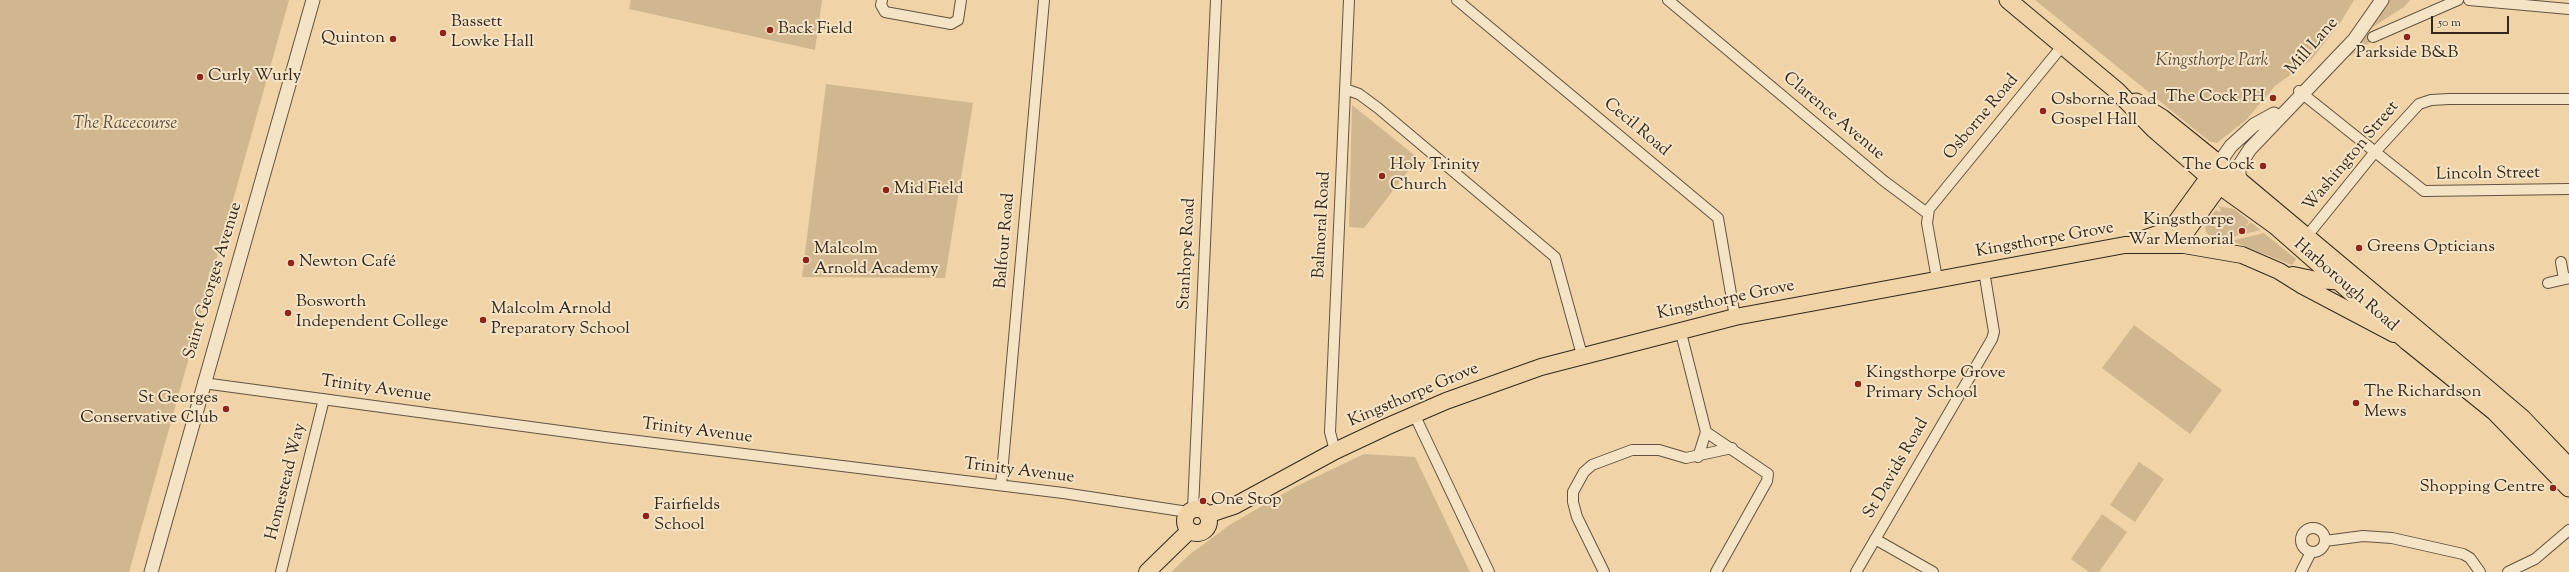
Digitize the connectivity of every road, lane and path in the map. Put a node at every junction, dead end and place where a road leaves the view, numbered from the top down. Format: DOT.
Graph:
graph roads {
  1 [pos="313,0"];
  2 [pos="882,0"];
  3 [pos="961,0"];
  4 [pos="1044,0"];
  5 [pos="1216,0"];
  6 [pos="1349,0"];
  7 [pos="1457,0"];
  8 [pos="1668,0"];
  9 [pos="2008,0"];
  10 [pos="2374,0"];
  11 [pos="2382,0"];
  12 [pos="2458,0"];
  13 [pos="2468,0"];
  14 [pos="2569,9"];
  15 [pos="2374,37"];
  16 [pos="2063,45"];
  17 [pos="1345,89"];
  18 [pos="2301,93"];
  19 [pos="2569,99"];
  20 [pos="2374,153"];
  21 [pos="2226,171"];
  22 [pos="2569,189"];
  23 [pos="1927,213"];
  24 [pos="2307,236"];
  25 [pos="2169,244"];
  26 [pos="2125,245"];
  27 [pos="2561,262"];
  28 [pos="1984,271"];
  29 [pos="2280,271"];
  30 [pos="2566,278"];
  31 [pos="1937,279"];
  32 [pos="2340,281"];
  33 [pos="2548,283"];
  34 [pos="2368,288"];
  35 [pos="1735,317"];
  36 [pos="1680,329"];
  37 [pos="2408,342"];
  38 [pos="1582,355"];
  39 [pos="203,383"];
  40 [pos="324,399"];
  41 [pos="1414,414"];
  42 [pos="1706,432"];
  43 [pos="1732,448"];
  44 [pos="1335,451"];
  45 [pos="1698,457"];
  46 [pos="2569,467"];
  47 [pos="1001,485"];
  48 [pos="2569,488"];
  49 [pos="1196,512"];
  50 [pos="2569,530"];
  51 [pos="1189,531"];
  52 [pos="1875,539"];
  53 [pos="2326,541"];
  54 [pos="2311,552"];
  55 [pos="150,572"];
  56 [pos="281,572"];
  57 [pos="1148,572"];
  58 [pos="1489,572"];
  59 [pos="1604,572"];
  60 [pos="1716,572"];
  61 [pos="1856,572"];
  62 [pos="1933,572"];
  63 [pos="2301,572"];
  64 [pos="2480,572"];
  65 [pos="2508,572"];
  1 -- 39 [label="street, Saint Georges Avenue"];
  2 -- 3 [label="street"];
  4 -- 47 [label="street, Balfour Road"];
  5 -- 49 [label="street, Stanhope Road"];
  6 -- 17 [label="street, Balmoral Road"];
  7 -- 35 [label="street, Cecil Road"];
  8 -- 23 [label="street, Clarence Avenue"];
  9 -- 16 [label="highway, Harborough Road"];
  10 -- 18 [label="street, Mill Lane"];
  11 -- 18 [label="street"];
  12 -- 15 [label="street"];
  13 -- 14 [label="street"];
  16 -- 21 [label="highway, Harborough Road"];
  16 -- 23 [label="street, Osborne Road"];
  17 -- 38 [label="street"];
  17 -- 44 [label="street, Balmoral Road"];
  18 -- 20 [label="street, Lincoln Street"];
  18 -- 21 [label="street, Mill Lane"];
  18 -- 21 [label="street"];
  19 -- 20 [label="street, Washington Street"];
  20 -- 22 [label="street, Lincoln Street"];
  20 -- 24 [label="street, Washington Street"];
  21 -- 24 [label="highway, Harborough Road"];
  21 -- 25 [label="main road"];
  21 -- 26 [label="main road"];
  21 -- 32 [label="highway, Harborough Road"];
  23 -- 31 [label="street"];
  24 -- 34 [label="highway, Harborough Road"];
  25 -- 26 [label="main road, Kingsthorpe Grove"];
  25 -- 29 [label="main road, Kingsthorpe Grove"];
  26 -- 28 [label="main road, Kingsthorpe Grove"];
  27 -- 30 [label="street"];
  28 -- 31 [label="main road, Kingsthorpe Grove"];
  28 -- 52 [label="street, St Davids Road"];
  29 -- 32 [label="main road, Kingsthorpe Grove"];
  29 -- 37 [label="main road, Kingsthorpe Grove"];
  30 -- 33 [label="street"];
  31 -- 35 [label="main road, Kingsthorpe Grove"];
  32 -- 34 [label="main road, Kingsthorpe Grove"];
  32 -- 37 [label="highway, Harborough Road"];
  34 -- 46 [label="highway, Harborough Road"];
  35 -- 36 [label="main road, Kingsthorpe Grove"];
  36 -- 38 [label="main road, Kingsthorpe Grove"];
  36 -- 42 [label="street"];
  37 -- 48 [label="highway, Harborough Road"];
  38 -- 41 [label="main road, Kingsthorpe Grove"];
  39 -- 40 [label="street, Trinity Avenue"];
  39 -- 55 [label="street, Saint Georges Avenue"];
  40 -- 47 [label="street, Trinity Avenue"];
  40 -- 56 [label="street, Homestead Way"];
  41 -- 44 [label="main road, Kingsthorpe Grove"];
  41 -- 58 [label="street"];
  42 -- 43 [label="street"];
  42 -- 45 [label="street"];
  43 -- 45 [label="street"];
  43 -- 60 [label="street"];
  44 -- 49 [label="main road, Kingsthorpe Grove"];
  45 -- 59 [label="street"];
  47 -- 49 [label="street, Trinity Avenue"];
  49 -- 51 [label="main road"];
  49 -- 51 [label="main road"];
  50 -- 65 [label="street"];
  51 -- 57 [label="main road"];
  52 -- 61 [label="street, St Davids Road"];
  52 -- 62 [label="street"];
  53 -- 54 [label="street"];
  53 -- 54 [label="street"];
  53 -- 64 [label="street"];
  54 -- 63 [label="street"];
}
